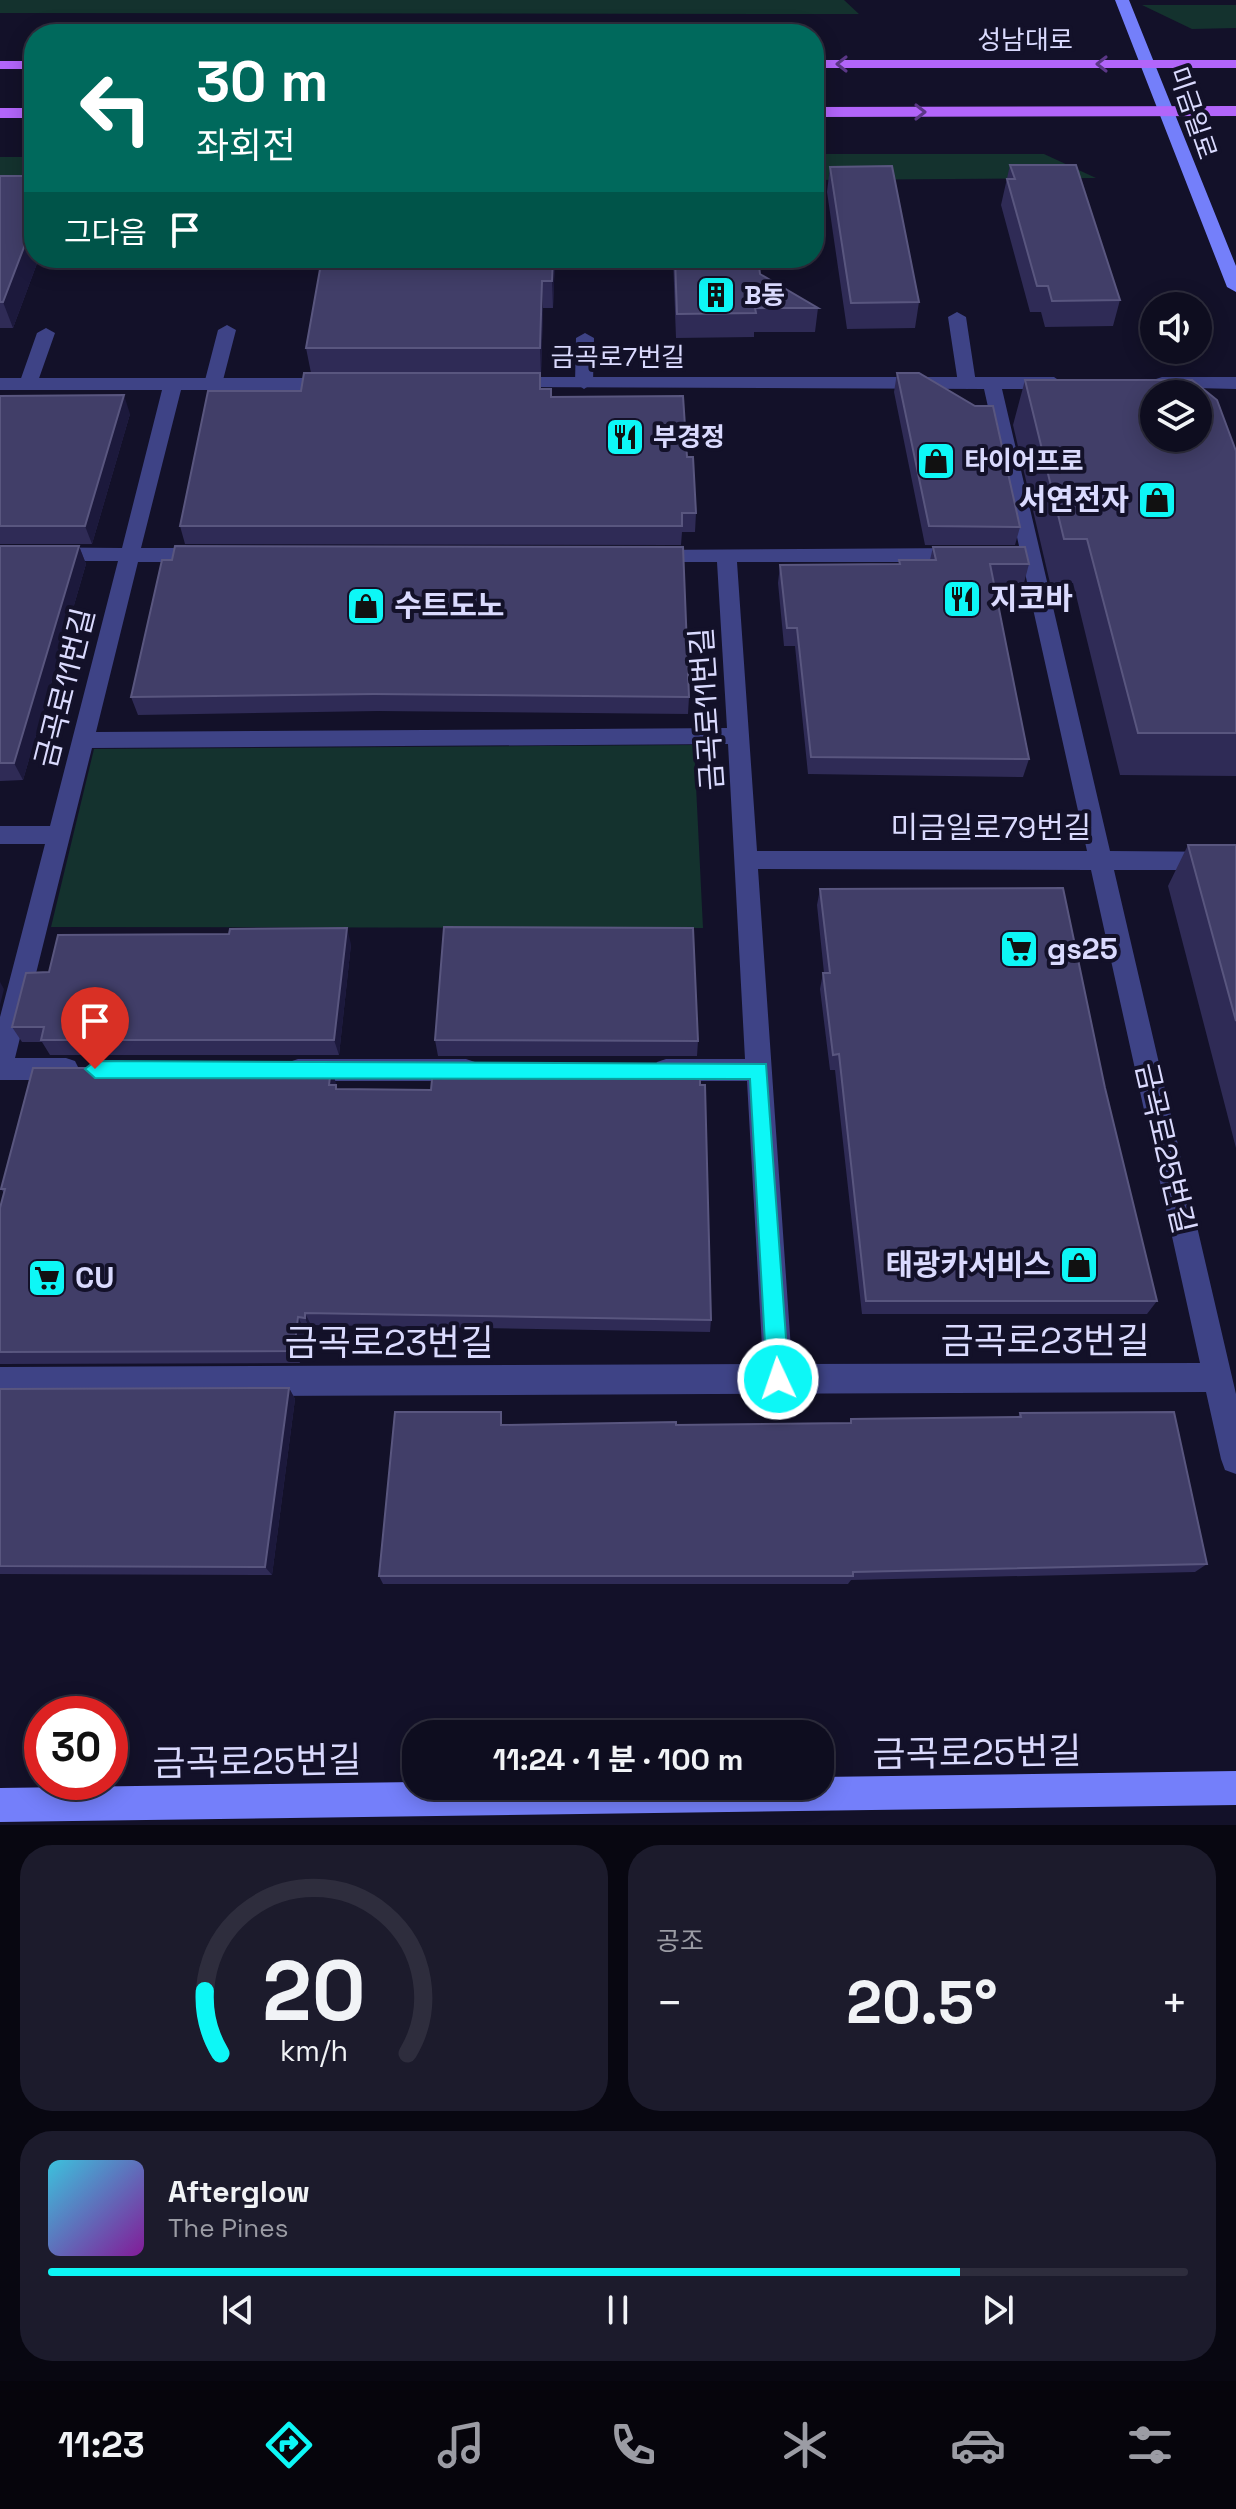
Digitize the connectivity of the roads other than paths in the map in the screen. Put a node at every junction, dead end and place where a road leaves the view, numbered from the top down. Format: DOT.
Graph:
graph roads {
  1 [pos="1122,0"];
  2 [pos="824,64"];
  3 [pos="1150,64"];
  4 [pos="1236,64"];
  5 [pos="0,65"];
  6 [pos="24,65"];
  7 [pos="1168,111"];
  8 [pos="1236,111"];
  9 [pos="824,112"];
  10 [pos="0,113"];
  11 [pos="24,113"];
  12 [pos="1236,287"];
  13 [pos="957,317"];
  14 [pos="227,330"];
  15 [pos="46,333"];
  16 [pos="585,338"];
  17 [pos="491,383"];
  18 [pos="584,383"];
  19 [pos="967,383"];
  20 [pos="992,383"];
  21 [pos="1068,383"];
  22 [pos="1212,383"];
  23 [pos="1236,383"];
  24 [pos="0,384"];
  25 [pos="28,384"];
  26 [pos="173,384"];
  27 [pos="213,384"];
  28 [pos="352,384"];
  29 [pos="0,554"];
  30 [pos="129,555"];
  31 [pos="224,555"];
  32 [pos="633,555"];
  33 [pos="727,555"];
  34 [pos="983,555"];
  35 [pos="740,736"];
  36 [pos="83,740"];
  37 [pos="0,835"];
  38 [pos="60,835"];
  39 [pos="1097,848"];
  40 [pos="746,860"];
  41 [pos="1236,861"];
  42 [pos="0,1068"];
  43 [pos="95,1069"];
  44 [pos="269,1069"];
  45 [pos="490,1070"];
  46 [pos="633,1070"];
  47 [pos="759,1070"];
  48 [pos="1217,1377"];
  49 [pos="778,1379"];
  50 [pos="0,1382"];
  51 [pos="1236,1459"];
  52 [pos="1236,1788"];
  53 [pos="0,1805"];
  1 -- 3 [label="street, 미금일로"];
  3 -- 2 [label="main road, 성남대로, one-way"];
  3 -- 4 [label="main road, 성남대로"];
  3 -- 7 [label="street, 미금일로"];
  5 -- 6 [label="main road"];
  7 -- 8 [label="main road"];
  9 -- 7 [label="main road, one-way"];
  7 -- 12 [label="street, 미금일로"];
  10 -- 11 [label="main road"];
  13 -- 19 [label="street"];
  14 -- 27 [label="street"];
  15 -- 25 [label="street"];
  16 -- 18 [label="street"];
  17 -- 18 [label="street, 금곡로7번길"];
  18 -- 19 [label="street, 금곡로7번길"];
  19 -- 20 [label="street, 금곡로7번길"];
  20 -- 21 [label="street, 금곡로7번길"];
  20 -- 39 [label="street"];
  22 -- 23 [label="street"];
  24 -- 25 [label="street"];
  25 -- 26 [label="street"];
  26 -- 27 [label="street"];
  26 -- 30 [label="street, 금곡로11번길"];
  27 -- 28 [label="street"];
  29 -- 30 [label="street"];
  30 -- 31 [label="street"];
  30 -- 36 [label="street, 금곡로11번길"];
  32 -- 33 [label="street"];
  33 -- 34 [label="street"];
  33 -- 35 [label="street, 금곡로11번길"];
  35 -- 36 [label="street"];
  35 -- 40 [label="street, 금곡로11번길"];
  36 -- 38 [label="street, 금곡로11번길"];
  37 -- 38 [label="street"];
  38 -- 42 [label="street"];
  39 -- 40 [label="street, 미금일로79번길"];
  39 -- 41 [label="street, 미금일로79번길"];
  39 -- 48 [label="street, 금곡로25번길"];
  40 -- 47 [label="street"];
  42 -- 43 [label="street"];
  44 -- 45 [label="street"];
  46 -- 47 [label="street"];
  47 -- 49 [label="street"];
  48 -- 49 [label="street, 금곡로23번길"];
  48 -- 51 [label="street, 금곡로25번길"];
  49 -- 50 [label="street, 금곡로23번길"];
  52 -- 53 [label="street, 금곡로25번길"];
}
